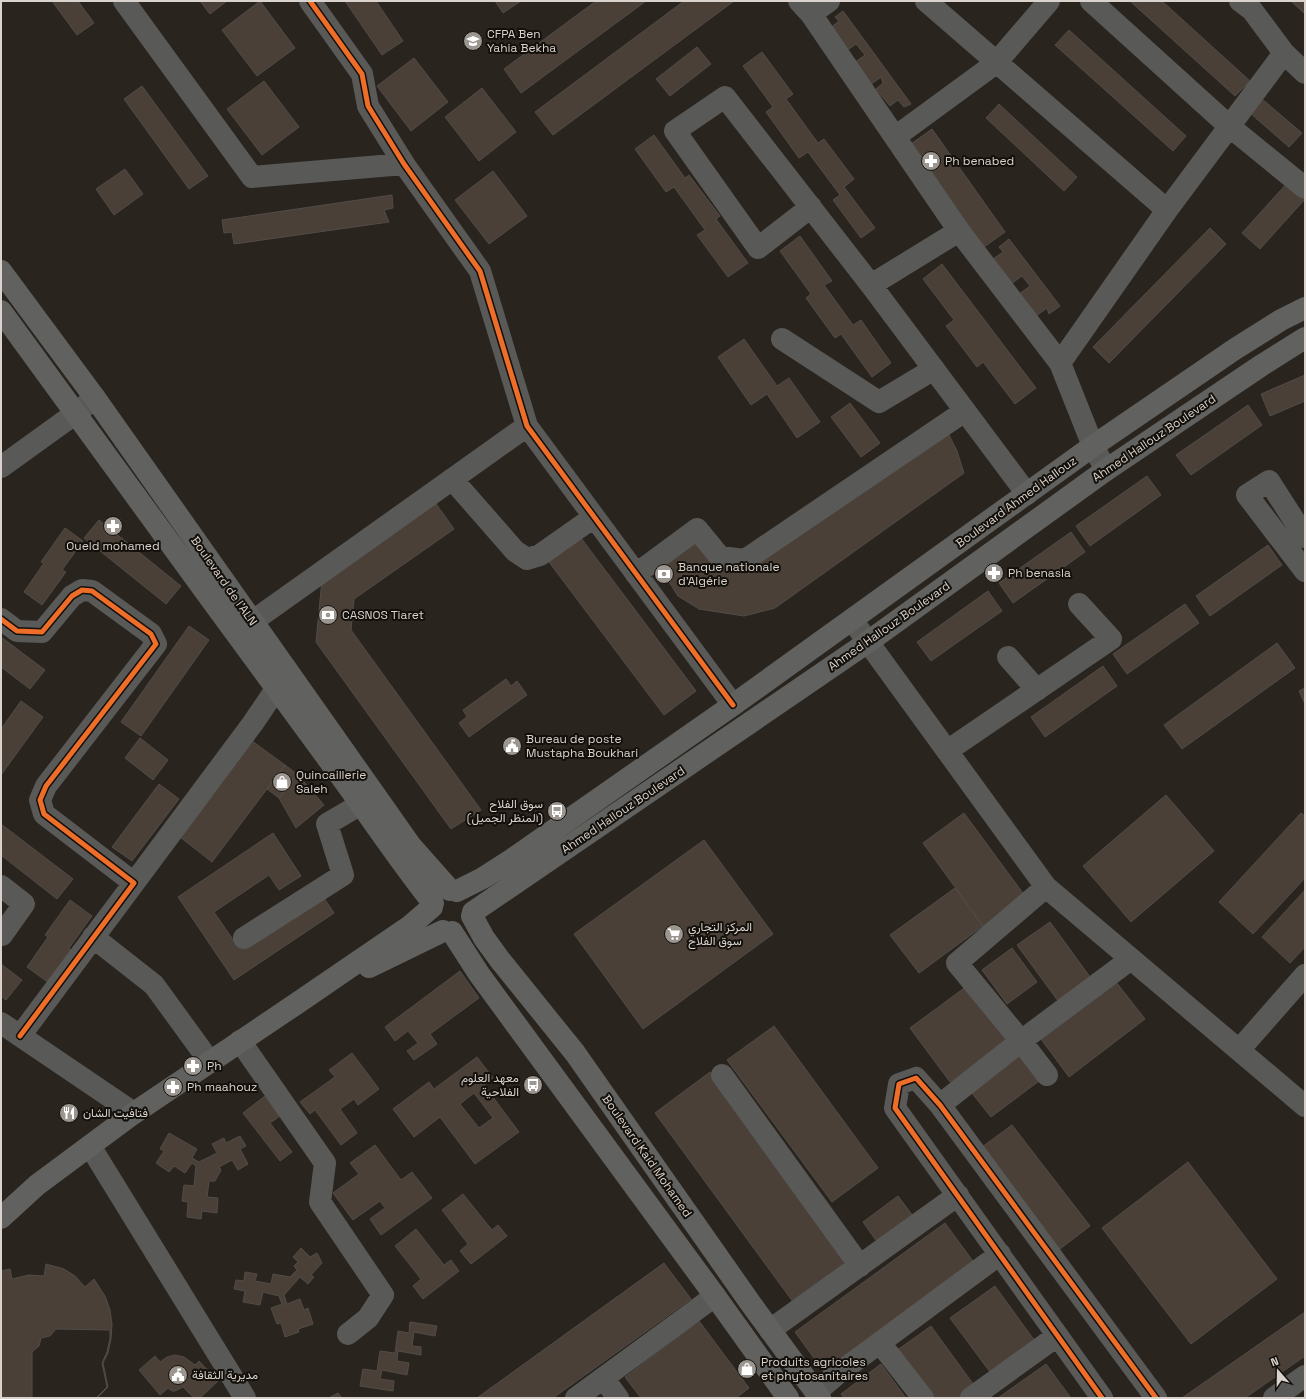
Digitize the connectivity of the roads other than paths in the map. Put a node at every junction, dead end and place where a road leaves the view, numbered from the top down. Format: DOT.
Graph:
graph roads {
  1 [pos="124,1"];
  2 [pos="310,1"];
  3 [pos="829,1"];
  4 [pos="926,1"];
  5 [pos="1050,1"];
  6 [pos="1091,1"];
  7 [pos="1251,4"];
  8 [pos="805,7"];
  9 [pos="1284,53"];
  10 [pos="996,63"];
  11 [pos="1305,73"];
  12 [pos="1229,126"];
  13 [pos="895,137"];
  14 [pos="404,164"];
  15 [pos="1305,188"];
  16 [pos="811,207"];
  17 [pos="1167,210"];
  18 [pos="959,231"];
  19 [pos="1,271"];
  20 [pos="871,285"];
  21 [pos="1305,308"];
  22 [pos="1,311"];
  23 [pos="1305,338"];
  24 [pos="782,339"];
  25 [pos="1060,363"];
  26 [pos="934,369"];
  27 [pos="95,398"];
  28 [pos="964,411"];
  29 [pos="76,413"];
  30 [pos="527,426"];
  31 [pos="1094,446"];
  32 [pos="1,467"];
  33 [pos="1106,470"];
  34 [pos="452,479"];
  35 [pos="1027,494"];
  36 [pos="594,517"];
  37 [pos="1305,537"];
  38 [pos="1305,571"];
  39 [pos="636,574"];
  40 [pos="1079,604"];
  41 [pos="1,619"];
  42 [pos="852,620"];
  43 [pos="253,621"];
  44 [pos="868,642"];
  45 [pos="1008,657"];
  46 [pos="276,689"];
  47 [pos="1037,690"];
  48 [pos="733,705"];
  49 [pos="947,751"];
  50 [pos="361,804"];
  51 [pos="407,870"];
  52 [pos="134,883"];
  53 [pos="1,886"];
  54 [pos="1046,888"];
  55 [pos="443,898"];
  56 [pos="473,914"];
  57 [pos="410,926"];
  58 [pos="448,931"];
  59 [pos="2,935"];
  60 [pos="93,937"];
  61 [pos="244,938"];
  62 [pos="1131,959"];
  63 [pos="1305,975"];
  64 [pos="296,1004"];
  65 [pos="1,1023"];
  66 [pos="20,1036"];
  67 [pos="240,1041"];
  68 [pos="1021,1042"];
  69 [pos="1239,1050"];
  70 [pos="210,1062"];
  71 [pos="722,1075"];
  72 [pos="1047,1075"];
  73 [pos="940,1105"];
  74 [pos="1305,1106"];
  75 [pos="134,1113"];
  76 [pos="90,1146"];
  77 [pos="958,1195"];
  78 [pos="1,1218"];
  79 [pos="1000,1254"];
  80 [pos="860,1266"];
  81 [pos="715,1296"];
  82 [pos="770,1330"];
  83 [pos="348,1334"];
  84 [pos="1057,1336"];
  85 [pos="880,1343"];
  86 [pos="1305,1376"];
  87 [pos="604,1379"];
  88 [pos="818,1395"];
  89 [pos="245,1398"];
  90 [pos="576,1398"];
  91 [pos="618,1398"];
  92 [pos="788,1398"];
  93 [pos="923,1398"];
  94 [pos="971,1398"];
  95 [pos="1102,1398"];
  96 [pos="1156,1398"];
  97 [pos="1274,1398"];
  1 -- 14 [label="street"];
  2 -- 14 [label="street"];
  3 -- 8 [label="street"];
  4 -- 10 [label="street"];
  5 -- 10 [label="street"];
  6 -- 12 [label="street"];
  7 -- 9 [label="street"];
  8 -- 13 [label="street"];
  9 -- 11 [label="street"];
  9 -- 12 [label="street"];
  10 -- 13 [label="street"];
  10 -- 17 [label="street"];
  12 -- 15 [label="street"];
  12 -- 17 [label="street"];
  13 -- 18 [label="street"];
  14 -- 30 [label="street"];
  16 -- 16 [label="street"];
  16 -- 20 [label="street"];
  17 -- 25 [label="street"];
  18 -- 20 [label="street"];
  18 -- 25 [label="street"];
  19 -- 27 [label="main road, Boulevard de l'ALN"];
  20 -- 26 [label="street"];
  21 -- 31 [label="main road, Boulevard Ahmed Hallouz"];
  22 -- 29 [label="main road, Boulevard de l'ALN"];
  23 -- 33 [label="main road, Ahmed Hallouz Boulevard"];
  24 -- 26 [label="street"];
  25 -- 31 [label="street"];
  26 -- 28 [label="street"];
  27 -- 29 [label="street"];
  27 -- 43 [label="main road, Boulevard de l'ALN"];
  28 -- 35 [label="street"];
  28 -- 39 [label="street"];
  29 -- 32 [label="street"];
  29 -- 46 [label="main road, Boulevard de l'ALN"];
  30 -- 34 [label="street"];
  30 -- 36 [label="street"];
  31 -- 33 [label="street"];
  31 -- 35 [label="main road, Boulevard Ahmed Hallouz"];
  33 -- 44 [label="main road, Ahmed Hallouz Boulevard"];
  34 -- 36 [label="street"];
  34 -- 43 [label="street"];
  35 -- 42 [label="main road, Boulevard Ahmed Hallouz"];
  36 -- 39 [label="street"];
  37 -- 38 [label="street"];
  39 -- 48 [label="street"];
  40 -- 47 [label="street"];
  41 -- 52 [label="street"];
  42 -- 44 [label="street"];
  42 -- 48 [label="main road, Boulevard Ahmed Hallouz"];
  43 -- 55 [label="main road, Boulevard de l'ALN"];
  44 -- 49 [label="street"];
  44 -- 56 [label="main road, Ahmed Hallouz Boulevard"];
  45 -- 47 [label="street"];
  46 -- 50 [label="main road, Boulevard de l'ALN"];
  46 -- 52 [label="street"];
  47 -- 49 [label="street"];
  48 -- 55 [label="main road, Ahmed Hallouz Boulevard"];
  49 -- 54 [label="street"];
  50 -- 51 [label="main road, Boulevard de l'ALN"];
  50 -- 61 [label="street"];
  51 -- 55 [label="main road, Boulevard de l'ALN"];
  51 -- 57 [label="main road"];
  52 -- 60 [label="street"];
  53 -- 59 [label="street"];
  54 -- 62 [label="street"];
  54 -- 68 [label="street"];
  55 -- 56 [label="main road"];
  55 -- 57 [label="main road, Ahmed Hallouz Boulevard"];
  55 -- 58 [label="main road"];
  56 -- 58 [label="main road"];
  56 -- 82 [label="main road, Boulevard Kaid Mohamed"];
  57 -- 64 [label="main road, Ahmed Hallouz Boulevard"];
  58 -- 64 [label="main road"];
  58 -- 81 [label="main road"];
  60 -- 66 [label="street"];
  60 -- 70 [label="street"];
  62 -- 68 [label="street"];
  62 -- 69 [label="street"];
  63 -- 69 [label="street"];
  64 -- 67 [label="main road"];
  65 -- 66 [label="street"];
  66 -- 75 [label="street"];
  67 -- 70 [label="main road"];
  67 -- 83 [label="street"];
  68 -- 72 [label="street"];
  68 -- 73 [label="street"];
  69 -- 74 [label="street"];
  70 -- 75 [label="main road"];
  71 -- 80 [label="street"];
  73 -- 77 [label="street"];
  73 -- 96 [label="street"];
  75 -- 76 [label="main road"];
  76 -- 78 [label="main road"];
  76 -- 89 [label="street"];
  77 -- 79 [label="street"];
  77 -- 80 [label="street"];
  79 -- 84 [label="street"];
  79 -- 85 [label="street"];
  80 -- 82 [label="street"];
  81 -- 87 [label="street"];
  81 -- 92 [label="main road"];
  82 -- 88 [label="main road, Boulevard Kaid Mohamed"];
  84 -- 94 [label="street"];
  84 -- 95 [label="street"];
  85 -- 88 [label="street"];
  85 -- 93 [label="street"];
  86 -- 97 [label="street"];
  87 -- 90 [label="street"];
  87 -- 91 [label="street"];
}
